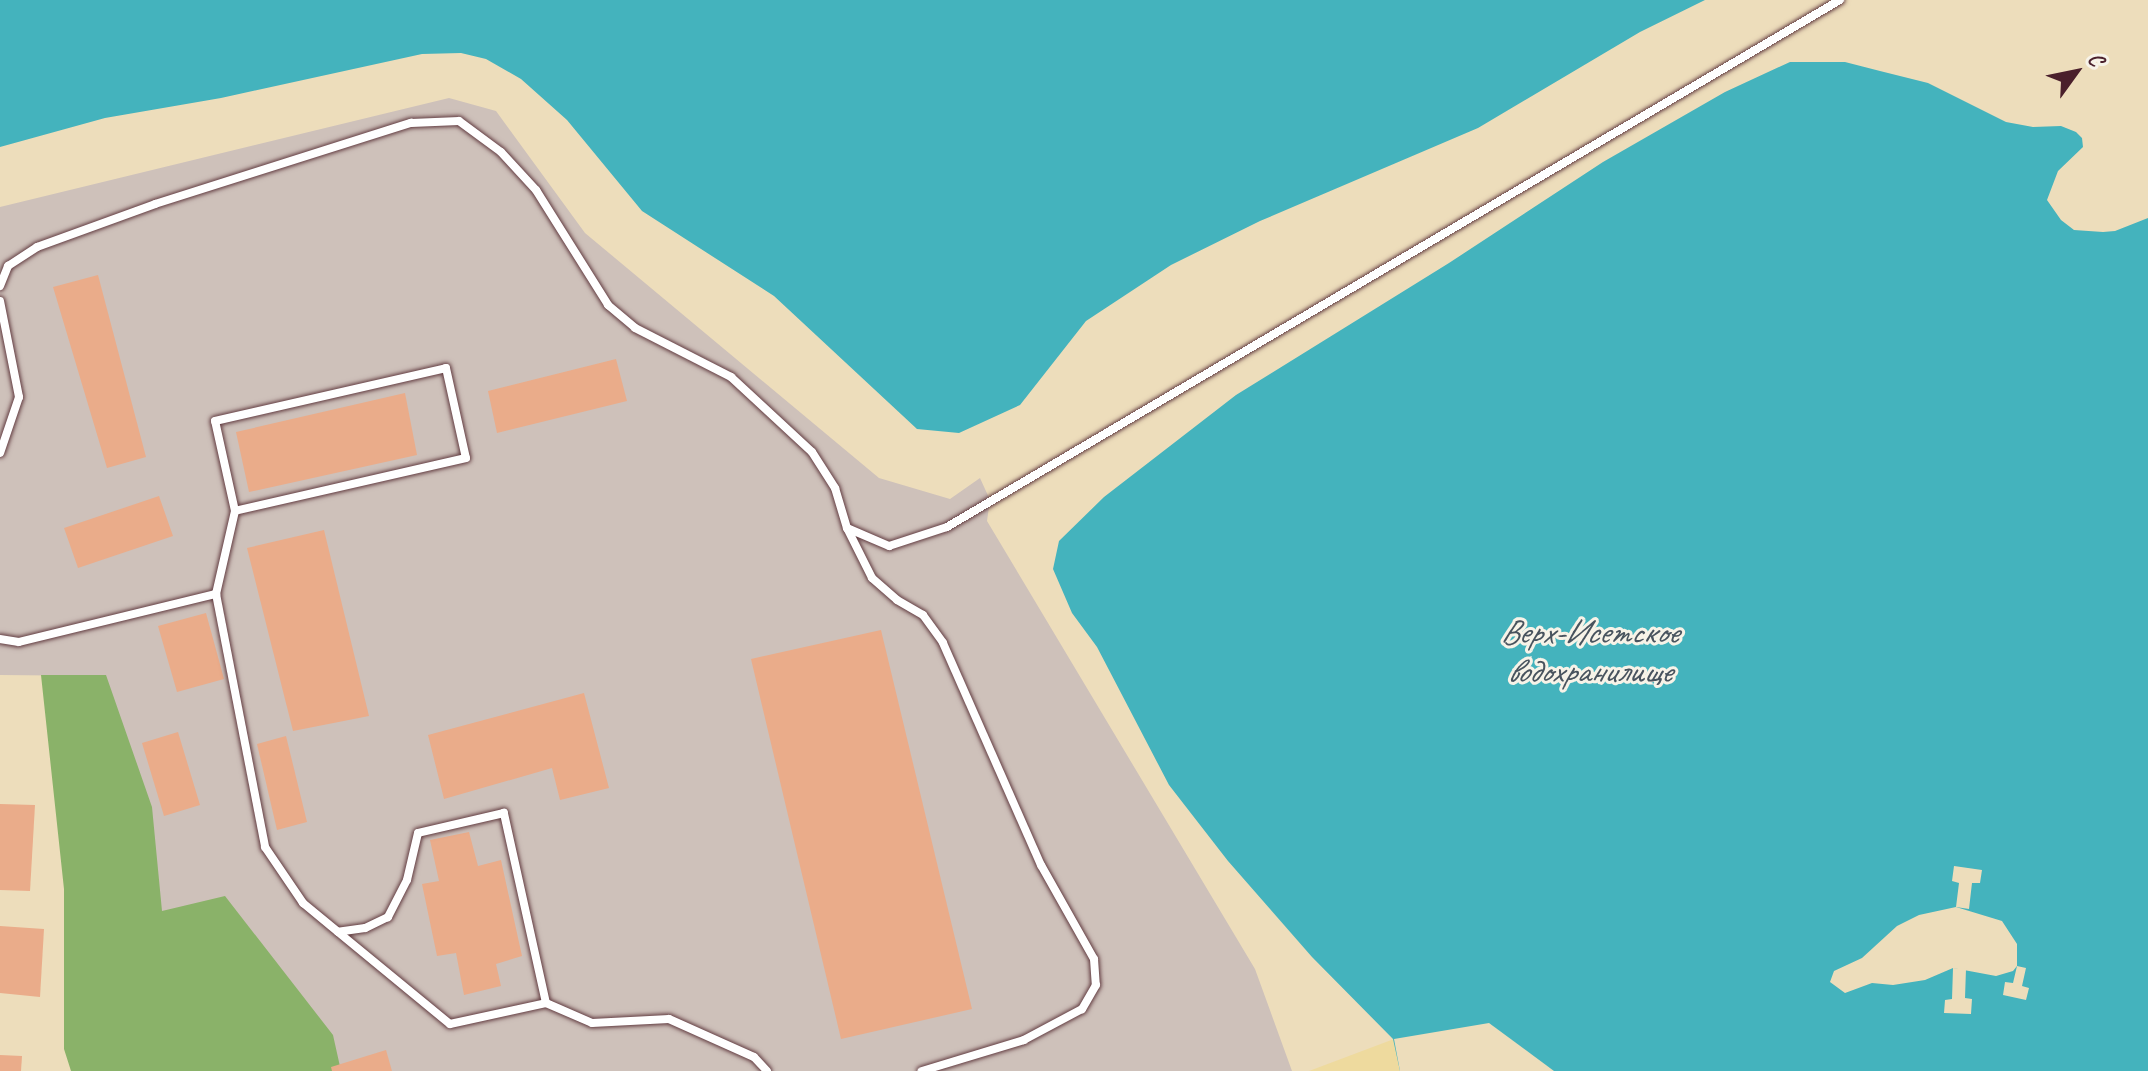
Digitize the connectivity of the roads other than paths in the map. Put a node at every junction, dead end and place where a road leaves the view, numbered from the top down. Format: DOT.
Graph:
graph roads {
  1 [pos="1840,0"];
  2 [pos="0,286"];
  3 [pos="0,301"];
  4 [pos="0,453"];
  5 [pos="235,511"];
  6 [pos="847,528"];
  7 [pos="216,594"];
  8 [pos="0,639"];
  9 [pos="338,932"];
  10 [pos="546,1003"];
  11 [pos="767,1071"];
  12 [pos="922,1071"];
  1 -- 6 [label="lane"];
  2 -- 6 [label="lane"];
  3 -- 4 [label="lane"];
  5 -- 5 [label="lane"];
  5 -- 7 [label="lane"];
  6 -- 12 [label="lane"];
  7 -- 8 [label="lane"];
  7 -- 9 [label="lane"];
  9 -- 10 [label="lane"];
  9 -- 10 [label="lane"];
  10 -- 11 [label="lane"];
}
